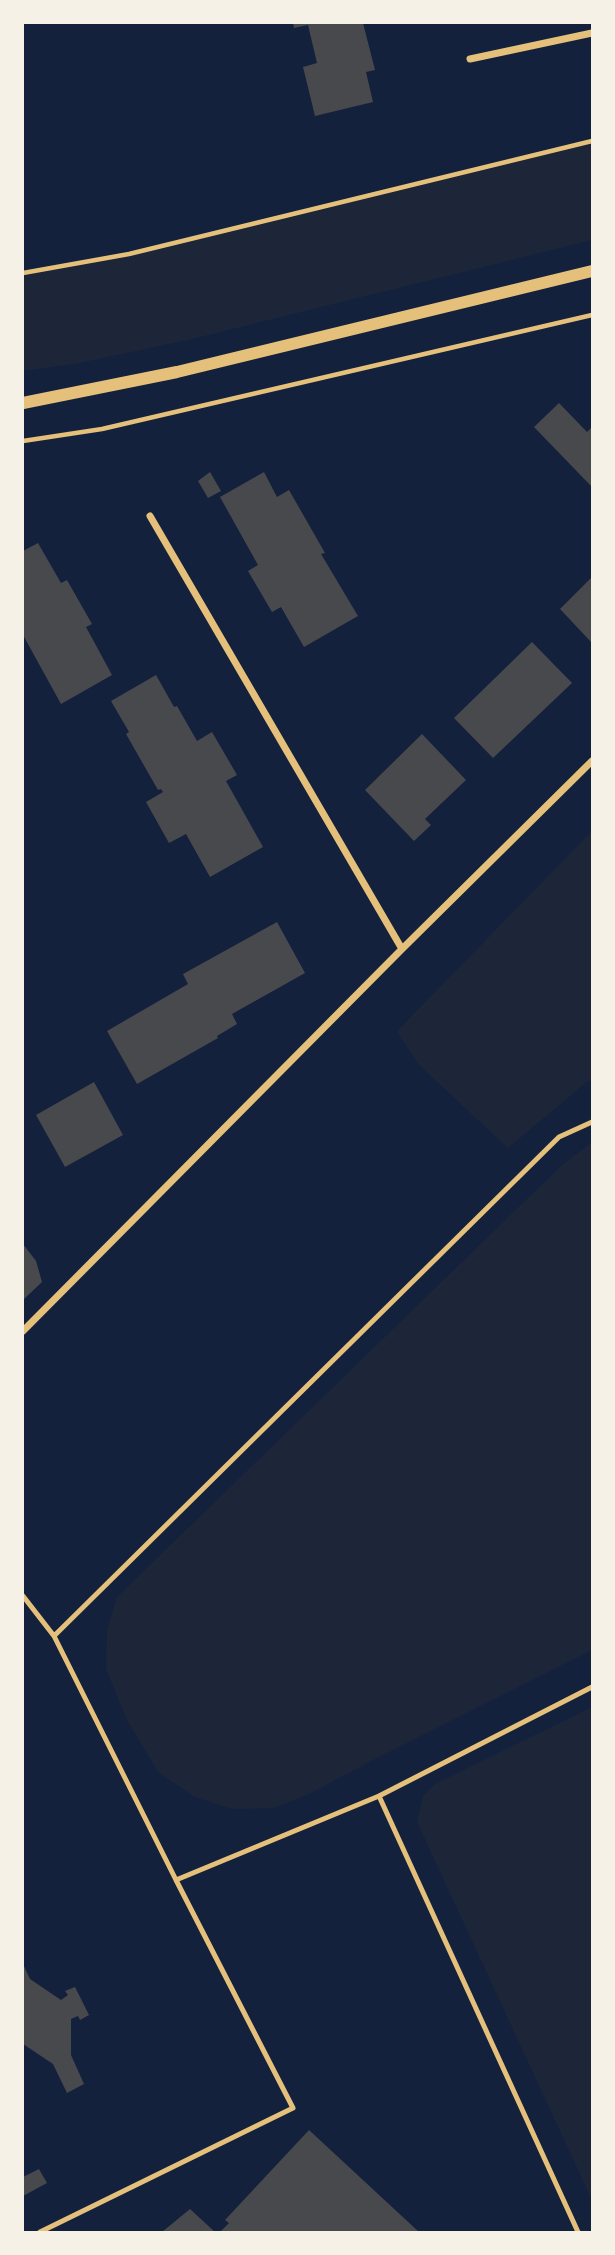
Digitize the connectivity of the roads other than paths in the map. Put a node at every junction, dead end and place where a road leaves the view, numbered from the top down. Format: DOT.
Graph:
graph roads {
  1 [pos="592,33"];
  2 [pos="470,59"];
  3 [pos="592,271"];
  4 [pos="23,403"];
  5 [pos="150,516"];
  6 [pos="592,761"];
  7 [pos="402,949"];
  8 [pos="592,1122"];
  9 [pos="23,1331"];
  10 [pos="23,1596"];
  11 [pos="54,1636"];
  12 [pos="592,1687"];
  13 [pos="379,1796"];
  14 [pos="176,1880"];
  15 [pos="40,2232"];
  16 [pos="578,2232"];
  1 -- 2 [label="street"];
  3 -- 4 [label="street"];
  5 -- 7 [label="street"];
  6 -- 7 [label="street"];
  7 -- 9 [label="street"];
  8 -- 11 [label="lane"];
  10 -- 11 [label="lane"];
  11 -- 14 [label="lane"];
  12 -- 13 [label="lane"];
  13 -- 14 [label="lane"];
  13 -- 16 [label="lane"];
  14 -- 15 [label="lane"];
}
